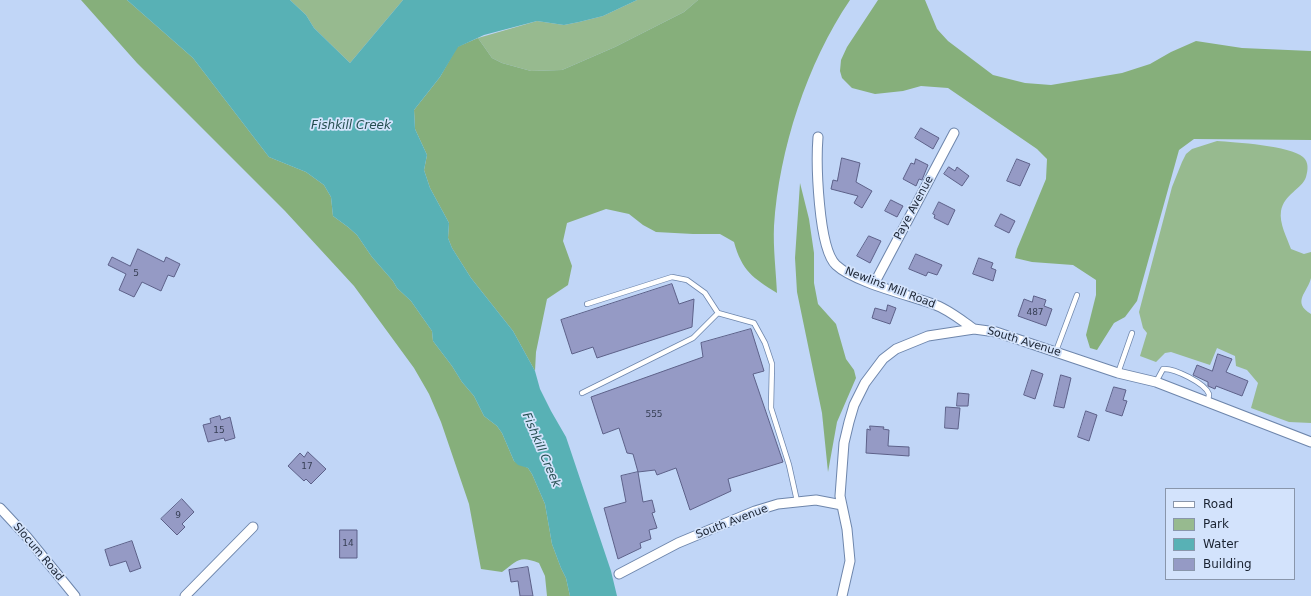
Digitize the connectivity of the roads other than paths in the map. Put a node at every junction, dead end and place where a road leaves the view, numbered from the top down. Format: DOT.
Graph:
graph roads {
  1 [pos="954,133"];
  2 [pos="818,137"];
  3 [pos="874,284"];
  4 [pos="1077,295"];
  5 [pos="587,304"];
  6 [pos="718,313"];
  7 [pos="974,329"];
  8 [pos="1132,333"];
  9 [pos="1056,351"];
  10 [pos="1118,373"];
  11 [pos="1156,382"];
  12 [pos="582,393"];
  13 [pos="1208,402"];
  14 [pos="1311,442"];
  15 [pos="797,502"];
  16 [pos="842,505"];
  17 [pos="0,508"];
  18 [pos="253,527"];
  19 [pos="620,574"];
  20 [pos="75,596"];
  21 [pos="185,596"];
  22 [pos="842,596"];
  1 -- 3 [label="street, Paye Avenue"];
  2 -- 3 [label="street, Newlins Mill Road"];
  3 -- 7 [label="street, Newlins Mill Road"];
  4 -- 9 [label="lane"];
  5 -- 6 [label="lane"];
  6 -- 12 [label="lane"];
  6 -- 15 [label="lane"];
  7 -- 9 [label="street, South Avenue"];
  7 -- 16 [label="street, South Avenue"];
  8 -- 10 [label="lane"];
  9 -- 10 [label="street, South Avenue"];
  10 -- 11 [label="street, South Avenue"];
  11 -- 13 [label="street, South Avenue"];
  11 -- 13 [label="lane"];
  13 -- 14 [label="street, South Avenue"];
  15 -- 16 [label="street, South Avenue"];
  15 -- 19 [label="street, South Avenue"];
  16 -- 22 [label="street"];
  17 -- 20 [label="street, Slocum Road"];
  18 -- 21 [label="street"];
}
